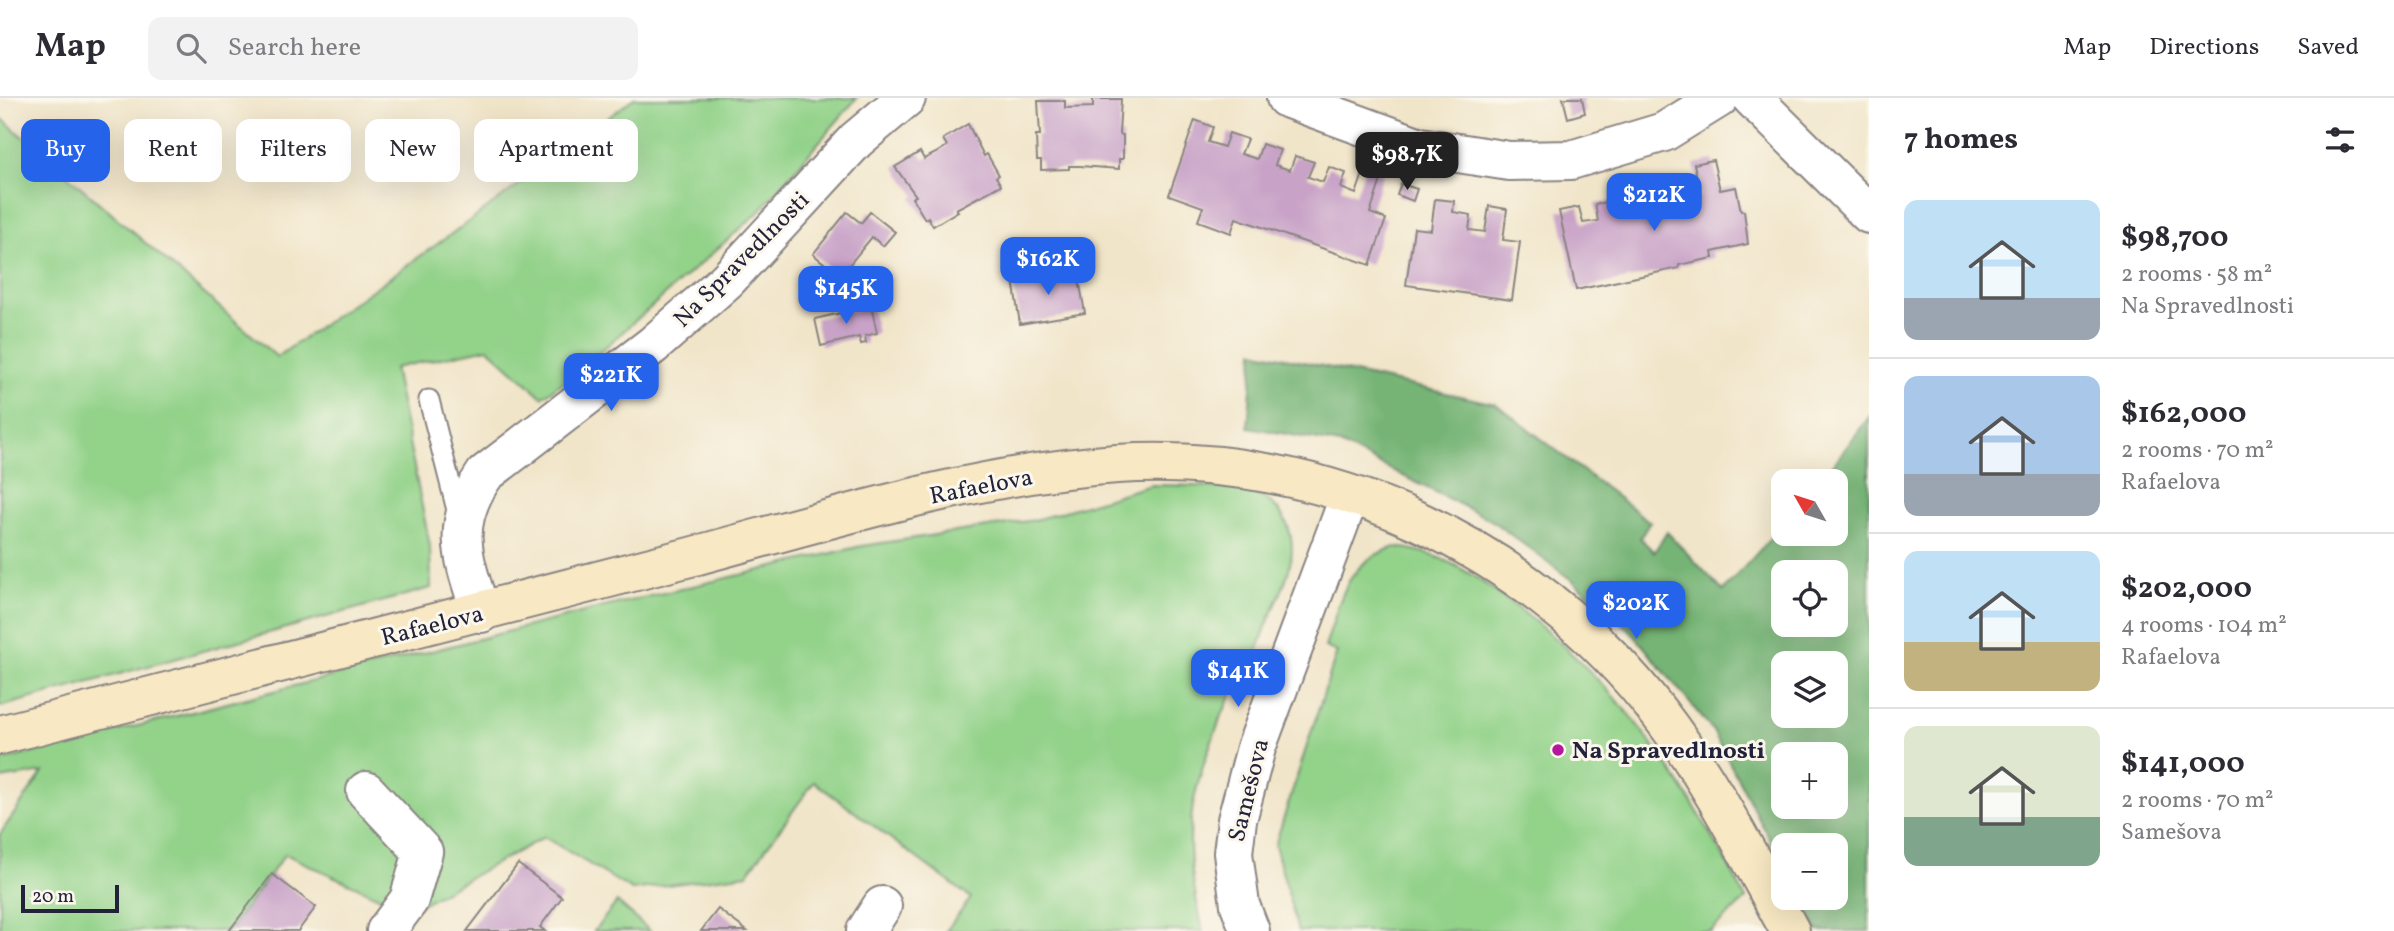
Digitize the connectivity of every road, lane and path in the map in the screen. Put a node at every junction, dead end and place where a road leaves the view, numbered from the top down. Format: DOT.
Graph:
graph roads {
  1 [pos="906,98"];
  2 [pos="1286,98"];
  3 [pos="1719,98"];
  4 [pos="1752,98"];
  5 [pos="1869,214"];
  6 [pos="429,400"];
  7 [pos="1350,495"];
  8 [pos="461,526"];
  9 [pos="481,613"];
  10 [pos="0,735"];
  11 [pos="366,791"];
  12 [pos="386,931"];
  13 [pos="1250,931"];
  14 [pos="1790,931"];
  1 -- 8 [label="street, Na Spravedlnosti"];
  2 -- 3 [label="street"];
  4 -- 5 [label="street"];
  6 -- 8 [label="lane"];
  7 -- 9 [label="main road, Rafaelova"];
  7 -- 13 [label="street, Samešova"];
  7 -- 14 [label="main road, Rafaelova"];
  8 -- 9 [label="street, Na Spravedlnosti"];
  9 -- 10 [label="main road, Rafaelova"];
  11 -- 12 [label="street"];
}
